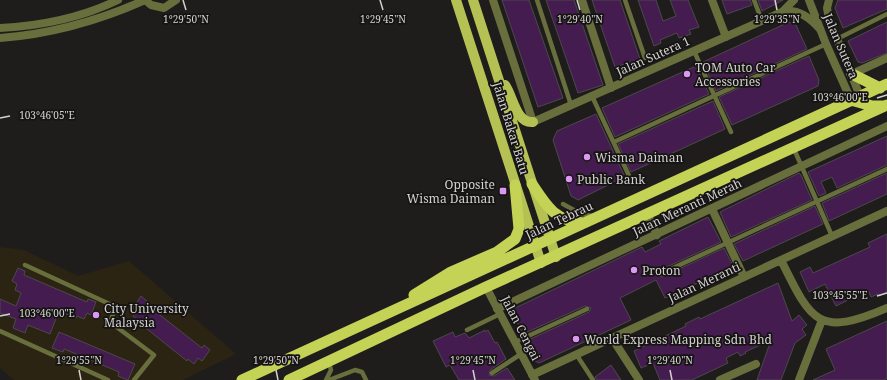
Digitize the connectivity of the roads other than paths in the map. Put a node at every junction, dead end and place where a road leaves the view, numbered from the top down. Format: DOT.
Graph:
graph roads {
  1 [pos="118,0"];
  2 [pos="145,0"];
  3 [pos="176,0"];
  4 [pos="456,0"];
  5 [pos="472,0"];
  6 [pos="493,0"];
  7 [pos="537,0"];
  8 [pos="582,0"];
  9 [pos="625,0"];
  10 [pos="712,0"];
  11 [pos="754,0"];
  12 [pos="794,0"];
  13 [pos="809,0"];
  14 [pos="829,0"];
  15 [pos="782,12"];
  16 [pos="887,14"];
  17 [pos="762,21"];
  18 [pos="0,28"];
  19 [pos="820,30"];
  20 [pos="726,37"];
  21 [pos="0,38"];
  22 [pos="837,39"];
  23 [pos="826,44"];
  24 [pos="694,51"];
  25 [pos="645,58"];
  26 [pos="887,58"];
  27 [pos="852,74"];
  28 [pos="499,80"];
  29 [pos="884,86"];
  30 [pos="611,88"];
  31 [pos="714,95"];
  32 [pos="592,96"];
  33 [pos="857,100"];
  34 [pos="571,105"];
  35 [pos="887,106"];
  36 [pos="533,122"];
  37 [pos="848,123"];
  38 [pos="887,126"];
  39 [pos="731,132"];
  40 [pos="614,142"];
  41 [pos="794,149"];
  42 [pos="802,166"];
  43 [pos="887,169"];
  44 [pos="631,180"];
  45 [pos="532,184"];
  46 [pos="515,185"];
  47 [pos="817,202"];
  48 [pos="563,204"];
  49 [pos="712,209"];
  50 [pos="887,211"];
  51 [pos="648,215"];
  52 [pos="598,217"];
  53 [pos="586,223"];
  54 [pos="657,235"];
  55 [pos="832,236"];
  56 [pos="550,239"];
  57 [pos="728,243"];
  58 [pos="535,246"];
  59 [pos="556,256"];
  60 [pos="781,260"];
  61 [pos="541,263"];
  62 [pos="25,265"];
  63 [pos="660,274"];
  64 [pos="744,277"];
  65 [pos="486,287"];
  66 [pos="887,308"];
  67 [pos="587,309"];
  68 [pos="393,311"];
  69 [pos="498,312"];
  70 [pos="822,320"];
  71 [pos="467,330"];
  72 [pos="0,331"];
  73 [pos="612,338"];
  74 [pos="514,342"];
  75 [pos="521,354"];
  76 [pos="576,354"];
  77 [pos="329,361"];
  78 [pos="756,364"];
  79 [pos="492,373"];
  80 [pos="533,377"];
  81 [pos="108,380"];
  82 [pos="134,380"];
  83 [pos="242,380"];
  84 [pos="289,380"];
  85 [pos="326,380"];
  86 [pos="329,380"];
  87 [pos="366,380"];
  88 [pos="593,380"];
  89 [pos="640,380"];
  90 [pos="720,380"];
  91 [pos="799,380"];
  1 -- 18 [label="street"];
  2 -- 3 [label="street"];
  2 -- 21 [label="street"];
  4 -- 46 [label="main road, Jalan Bakar Batu"];
  5 -- 28 [label="main road, Jalan Bakar Batu"];
  6 -- 36 [label="street"];
  7 -- 34 [label="lane"];
  8 -- 30 [label="street"];
  9 -- 25 [label="lane"];
  10 -- 20 [label="street"];
  11 -- 17 [label="lane"];
  12 -- 15 [label="street, Jalan Sutera 1"];
  13 -- 19 [label="street, Jalan Sutera"];
  14 -- 22 [label="street, Jalan Sutera"];
  15 -- 17 [label="street, Jalan Sutera 1"];
  15 -- 19 [label="street"];
  16 -- 22 [label="lane"];
  17 -- 20 [label="street, Jalan Sutera 1"];
  19 -- 23 [label="street, Jalan Sutera"];
  20 -- 24 [label="street, Jalan Sutera 1"];
  22 -- 27 [label="street, Jalan Sutera"];
  23 -- 31 [label="lane"];
  23 -- 33 [label="street, Jalan Sutera"];
  24 -- 30 [label="street, Jalan Sutera 1"];
  24 -- 31 [label="lane"];
  26 -- 27 [label="street"];
  27 -- 29 [label="highway"];
  27 -- 33 [label="street, Jalan Sutera"];
  28 -- 36 [label="main road"];
  28 -- 45 [label="main road, Jalan Bakar Batu"];
  29 -- 33 [label="highway, Jalan Tebrau"];
  30 -- 32 [label="street, Jalan Sutera 1"];
  31 -- 39 [label="lane"];
  31 -- 40 [label="lane"];
  32 -- 34 [label="street, Jalan Sutera 1"];
  32 -- 40 [label="lane"];
  33 -- 35 [label="highway"];
  33 -- 37 [label="highway"];
  33 -- 52 [label="highway, Jalan Tebrau"];
  34 -- 36 [label="street, Jalan Sutera 1"];
  35 -- 37 [label="highway"];
  37 -- 41 [label="highway"];
  38 -- 42 [label="street, Jalan Meranti Merah"];
  40 -- 44 [label="lane"];
  41 -- 42 [label="lane"];
  41 -- 51 [label="highway"];
  42 -- 47 [label="lane"];
  42 -- 49 [label="street, Jalan Meranti Merah"];
  43 -- 47 [label="lane"];
  45 -- 53 [label="highway"];
  45 -- 56 [label="main road, Jalan Bakar Batu"];
  46 -- 58 [label="main road, Jalan Bakar Batu"];
  46 -- 68 [label="highway"];
  47 -- 55 [label="lane"];
  47 -- 57 [label="lane"];
  48 -- 52 [label="lane"];
  49 -- 54 [label="street, Jalan Meranti Merah"];
  49 -- 57 [label="street"];
  50 -- 55 [label="street, Jalan Meranti"];
  51 -- 54 [label="street"];
  51 -- 59 [label="highway"];
  52 -- 53 [label="highway, Jalan Tebrau"];
  53 -- 56 [label="highway, Jalan Tebrau"];
  54 -- 69 [label="street, Jalan Meranti Merah"];
  55 -- 60 [label="street, Jalan Meranti"];
  56 -- 58 [label="highway, Jalan Tebrau"];
  56 -- 59 [label="main road, Jalan Bakar Batu"];
  57 -- 63 [label="lane"];
  57 -- 64 [label="street"];
  58 -- 61 [label="main road, Jalan Bakar Batu"];
  58 -- 68 [label="highway, Jalan Tebrau"];
  59 -- 61 [label="highway"];
  60 -- 64 [label="street, Jalan Meranti"];
  60 -- 70 [label="street"];
  61 -- 65 [label="highway"];
  62 -- 82 [label="lane"];
  64 -- 73 [label="street, Jalan Meranti"];
  65 -- 69 [label="street, Jalan Cengai"];
  65 -- 77 [label="highway"];
  66 -- 70 [label="street"];
  67 -- 74 [label="lane"];
  68 -- 83 [label="highway, Jalan Tebrau"];
  69 -- 71 [label="lane"];
  69 -- 74 [label="street, Jalan Cengai"];
  70 -- 91 [label="street"];
  72 -- 81 [label="lane"];
  73 -- 76 [label="street, Jalan Meranti"];
  73 -- 89 [label="street"];
  74 -- 75 [label="street, Jalan Cengai"];
  75 -- 79 [label="lane"];
  75 -- 80 [label="street, Jalan Cengai"];
  76 -- 80 [label="street, Jalan Meranti"];
  76 -- 88 [label="lane"];
  77 -- 84 [label="highway"];
  77 -- 85 [label="lane"];
  78 -- 90 [label="street"];
  86 -- 87 [label="lane"];
}
